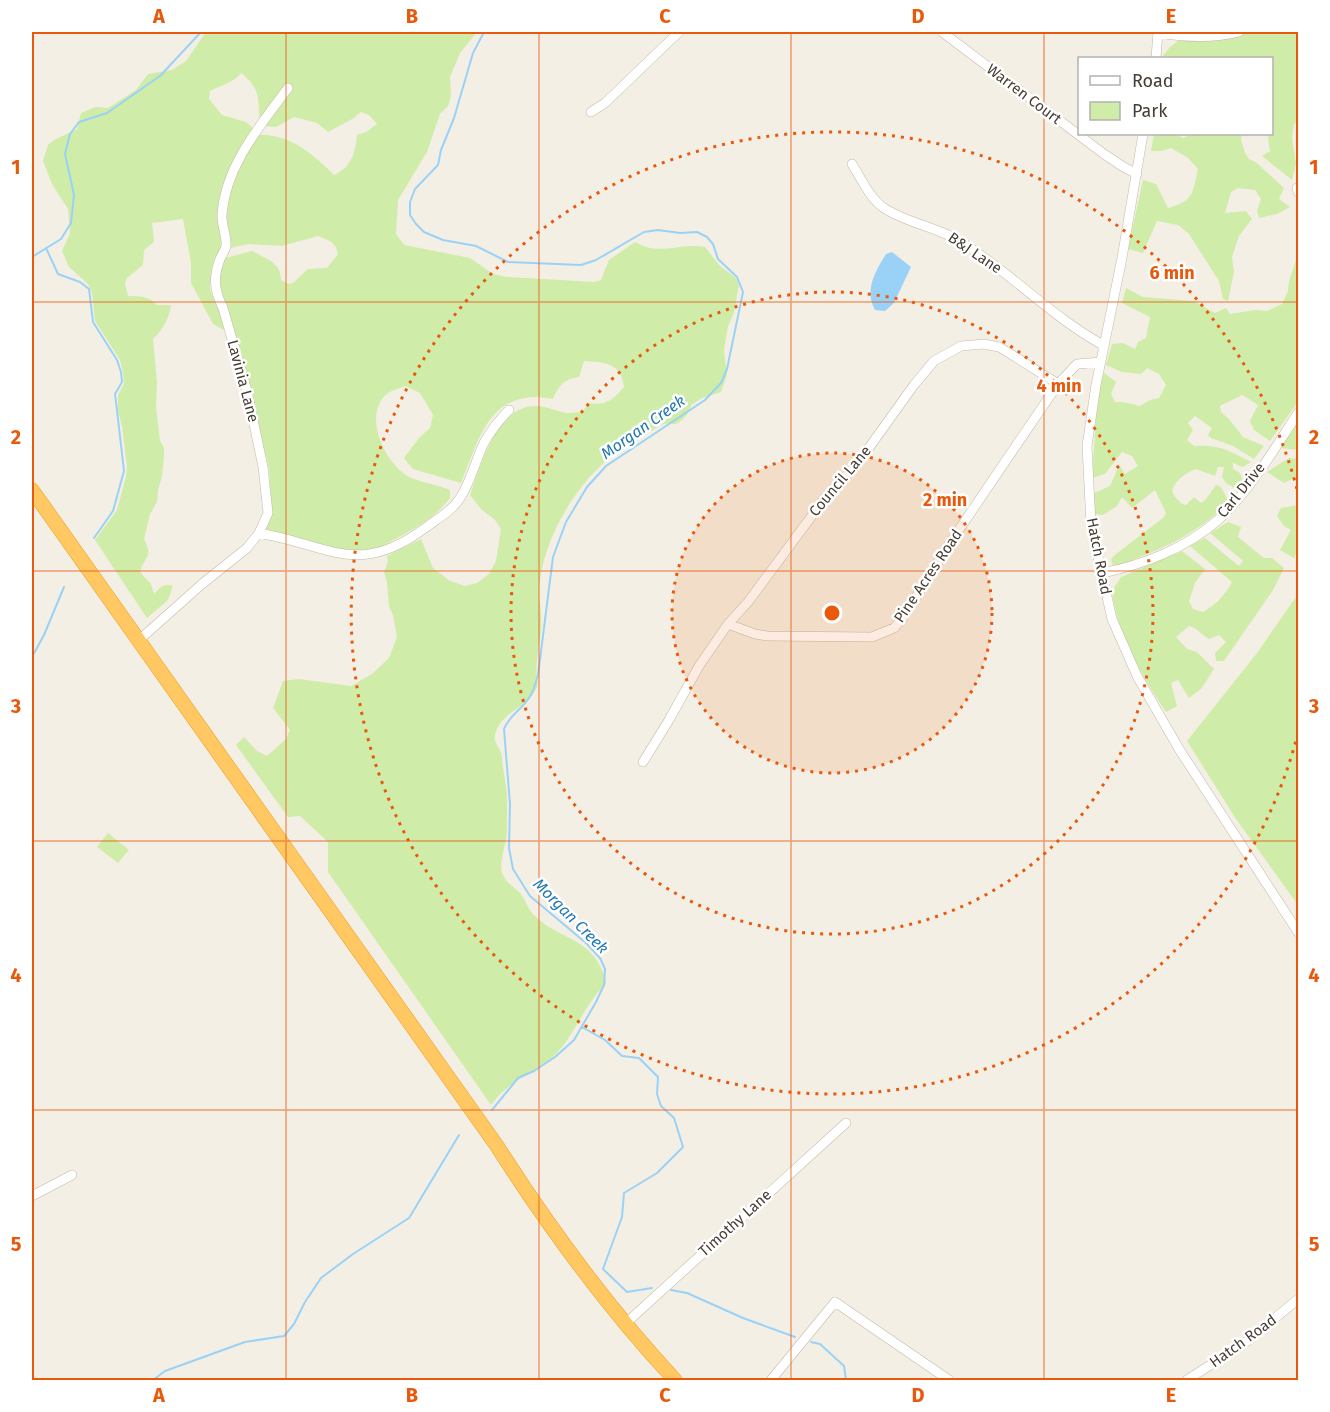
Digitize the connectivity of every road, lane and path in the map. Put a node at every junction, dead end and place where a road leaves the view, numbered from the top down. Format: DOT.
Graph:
graph roads {
  1 [pos="679,32"];
  2 [pos="942,32"];
  3 [pos="1158,32"];
  4 [pos="1239,32"];
  5 [pos="1156,57"];
  6 [pos="288,88"];
  7 [pos="591,112"];
  8 [pos="1078,134"];
  9 [pos="1080,135"];
  10 [pos="1143,135"];
  11 [pos="852,164"];
  12 [pos="1137,174"];
  13 [pos="1103,345"];
  14 [pos="1101,362"];
  15 [pos="1058,384"];
  16 [pos="509,410"];
  17 [pos="1299,413"];
  18 [pos="32,489"];
  19 [pos="259,533"];
  20 [pos="1102,573"];
  21 [pos="728,624"];
  22 [pos="138,641"];
  23 [pos="643,762"];
  24 [pos="1297,926"];
  25 [pos="846,1123"];
  26 [pos="72,1175"];
  27 [pos="32,1196"];
  28 [pos="1299,1299"];
  29 [pos="625,1324"];
  30 [pos="675,1380"];
  31 [pos="771,1380"];
  32 [pos="949,1380"];
  33 [pos="1187,1380"];
  1 -- 7 [label="street"];
  2 -- 8 [label="street, Warren Court"];
  3 -- 4 [label="street"];
  3 -- 5 [label="street"];
  6 -- 19 [label="street, Lavinia Lane"];
  9 -- 12 [label="street, Warren Court"];
  10 -- 12 [label="street, Hatch Road"];
  11 -- 13 [label="street, B&J Lane"];
  12 -- 13 [label="street, Hatch Road"];
  13 -- 14 [label="street, Hatch Road"];
  14 -- 15 [label="street"];
  14 -- 20 [label="street, Hatch Road"];
  15 -- 21 [label="street, Pine Acres Road"];
  15 -- 21 [label="street, Council Lane"];
  16 -- 19 [label="street"];
  17 -- 20 [label="street, Carl Drive"];
  18 -- 22 [label="highway"];
  19 -- 22 [label="street, Lavinia Lane"];
  20 -- 24 [label="street, Hatch Road"];
  21 -- 23 [label="street, Council Lane"];
  22 -- 29 [label="highway"];
  25 -- 29 [label="street, Timothy Lane"];
  26 -- 27 [label="street"];
  28 -- 33 [label="street, Hatch Road"];
  29 -- 30 [label="highway"];
  31 -- 32 [label="street"];
}
